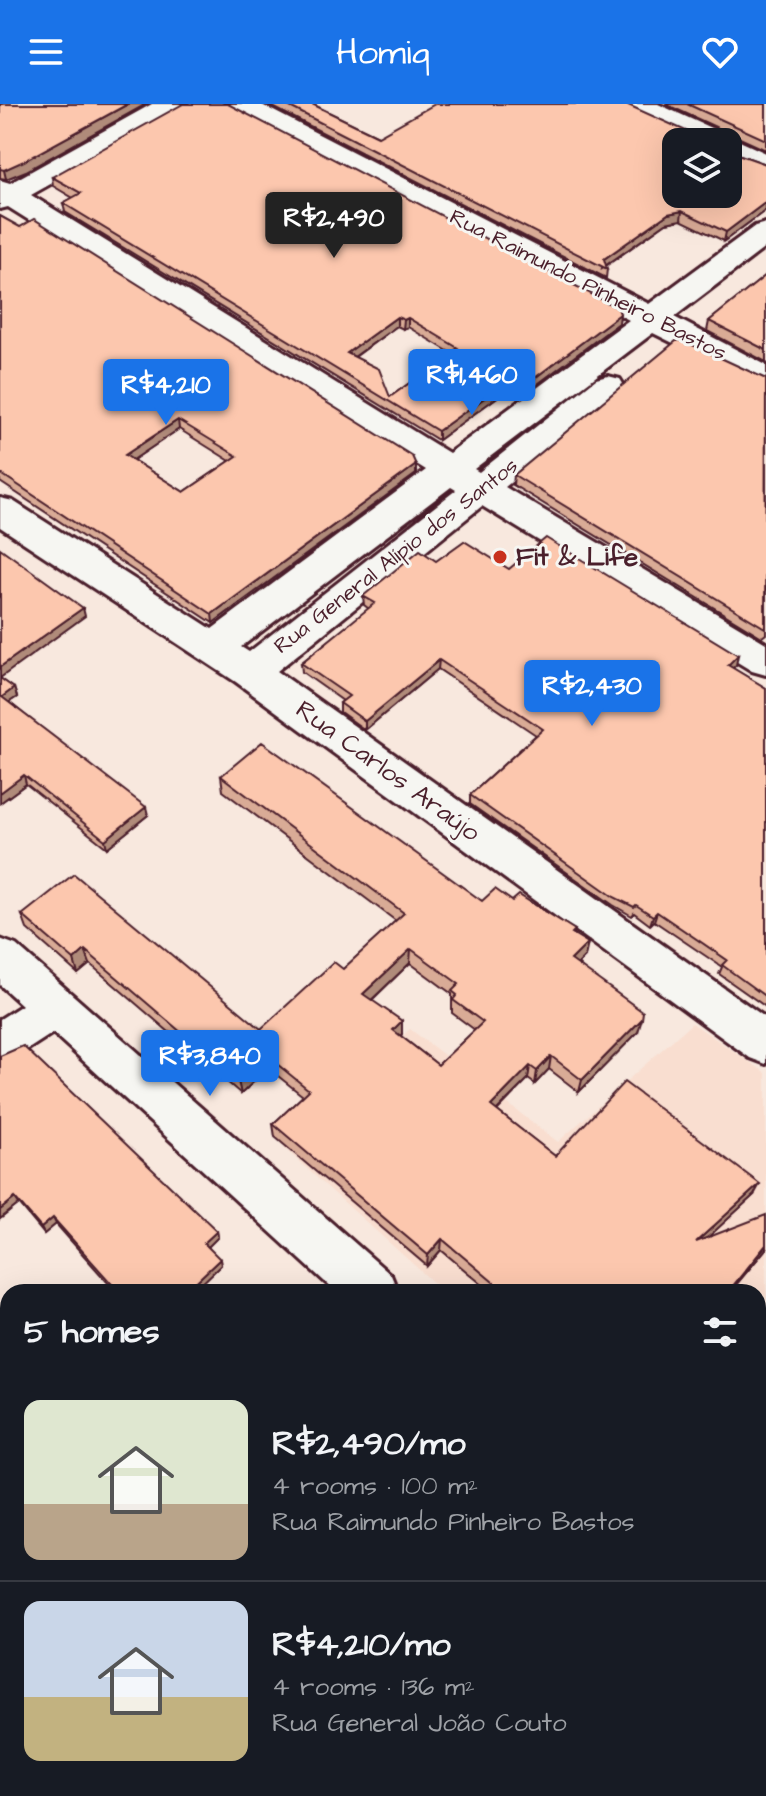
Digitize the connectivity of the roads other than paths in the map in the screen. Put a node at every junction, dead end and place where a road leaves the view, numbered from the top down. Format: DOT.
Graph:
graph roads {
  1 [pos="173,104"];
  2 [pos="239,104"];
  3 [pos="635,104"];
  4 [pos="688,128"];
  5 [pos="742,153"];
  6 [pos="766,164"];
  7 [pos="3,195"];
  8 [pos="766,232"];
  9 [pos="766,261"];
  10 [pos="664,325"];
  11 [pos="766,378"];
  12 [pos="450,469"];
  13 [pos="481,489"];
  14 [pos="1,511"];
  15 [pos="213,648"];
  16 [pos="766,661"];
  17 [pos="250,672"];
  18 [pos="0,958"];
  19 [pos="56,1007"];
  20 [pos="0,1043"];
  21 [pos="766,1044"];
  22 [pos="364,1284"];
  1 -- 7 [label="street"];
  2 -- 10 [label="street, Rua Raimundo Pinheiro Bastos"];
  3 -- 4 [label="street"];
  5 -- 6 [label="street"];
  7 -- 12 [label="street"];
  8 -- 10 [label="street, Rua General Alípio dos Santos"];
  9 -- 10 [label="street, Rua General Alípio dos Santos"];
  10 -- 11 [label="street, Rua Raimundo Pinheiro Bastos"];
  10 -- 12 [label="street, Rua General Alípio dos Santos"];
  10 -- 13 [label="street, Rua General Alípio dos Santos"];
  12 -- 13 [label="street"];
  12 -- 15 [label="street, Rua General Alípio dos Santos"];
  13 -- 16 [label="street"];
  13 -- 17 [label="street, Rua General Alípio dos Santos"];
  14 -- 15 [label="street, Rua Carlos Araújo"];
  15 -- 17 [label="street, Rua Carlos Araújo"];
  17 -- 21 [label="street, Rua Carlos Araújo"];
  18 -- 19 [label="street"];
  19 -- 20 [label="street"];
  19 -- 22 [label="street"];
}
